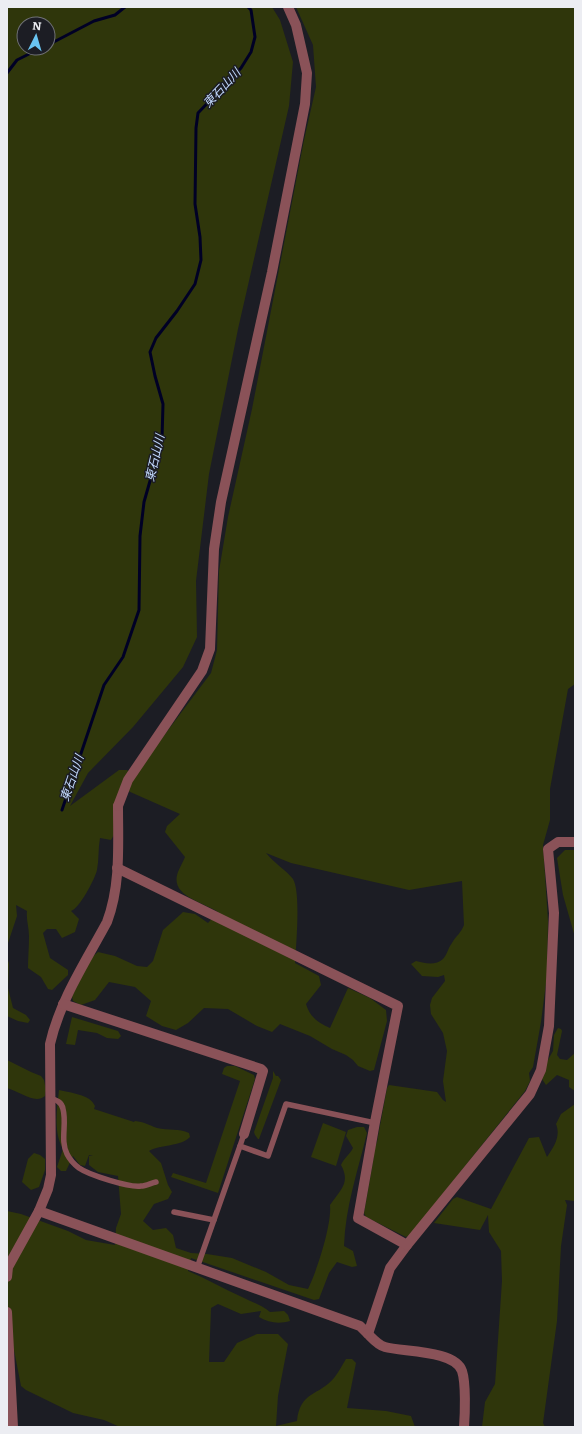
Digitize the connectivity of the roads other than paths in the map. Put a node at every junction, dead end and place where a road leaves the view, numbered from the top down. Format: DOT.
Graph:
graph roads {
  1 [pos="288,7"];
  2 [pos="575,842"];
  3 [pos="118,868"];
  4 [pos="62,1004"];
  5 [pos="50,1098"];
  6 [pos="375,1123"];
  7 [pos="244,1134"];
  8 [pos="240,1146"];
  9 [pos="156,1182"];
  10 [pos="39,1211"];
  11 [pos="174,1212"];
  12 [pos="214,1220"];
  13 [pos="407,1245"];
  14 [pos="197,1268"];
  15 [pos="7,1277"];
  16 [pos="7,1312"];
  17 [pos="368,1334"];
  18 [pos="13,1427"];
  19 [pos="464,1427"];
  1 -- 3 [label="street"];
  2 -- 13 [label="street"];
  3 -- 4 [label="street"];
  3 -- 6 [label="street"];
  4 -- 5 [label="street"];
  4 -- 7 [label="street"];
  5 -- 9 [label="lane"];
  5 -- 10 [label="street"];
  6 -- 8 [label="lane"];
  6 -- 13 [label="street"];
  7 -- 8 [label="lane"];
  8 -- 12 [label="lane"];
  10 -- 14 [label="street"];
  10 -- 15 [label="street"];
  11 -- 12 [label="lane"];
  12 -- 14 [label="lane"];
  13 -- 17 [label="street"];
  14 -- 17 [label="street"];
  16 -- 18 [label="street"];
  17 -- 19 [label="street"];
}
